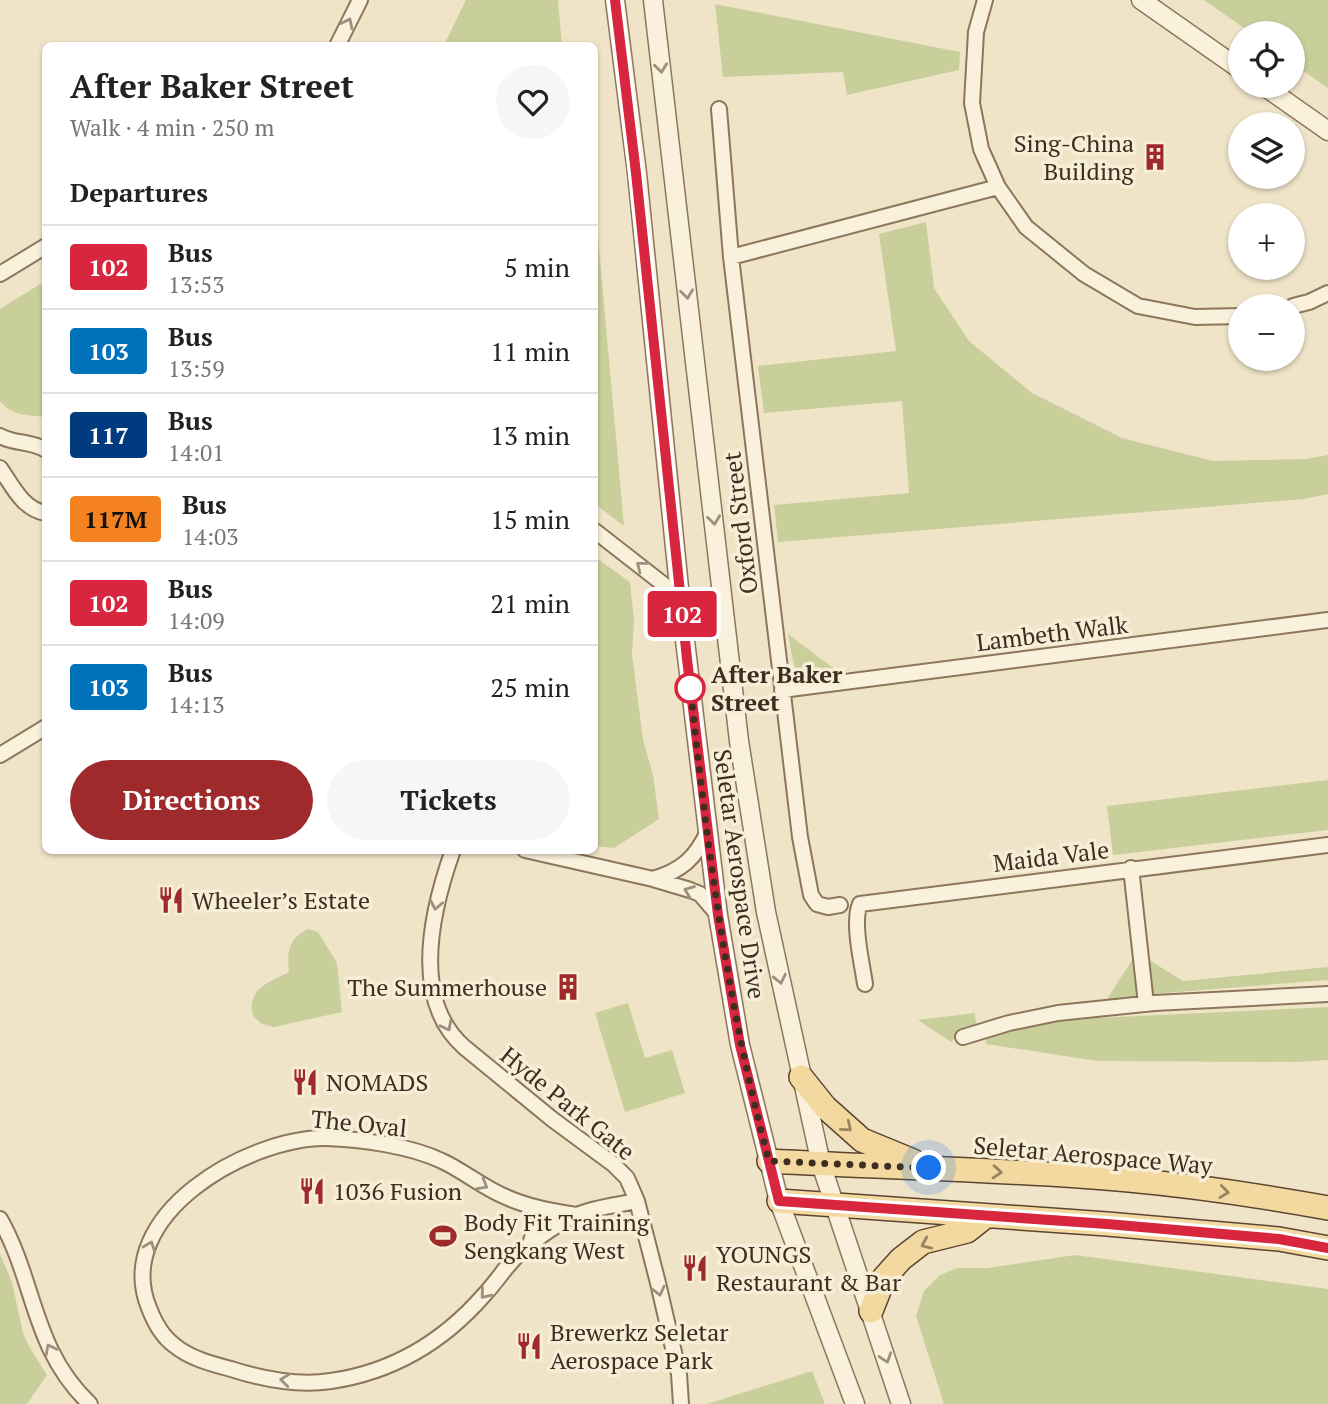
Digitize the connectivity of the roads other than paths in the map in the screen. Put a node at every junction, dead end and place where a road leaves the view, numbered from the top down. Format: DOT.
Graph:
graph roads {
  1 [pos="360,0"];
  2 [pos="615,0"];
  3 [pos="653,0"];
  4 [pos="985,0"];
  5 [pos="1141,0"];
  6 [pos="339,42"];
  7 [pos="1228,61"];
  8 [pos="1281,98"];
  9 [pos="719,109"];
  10 [pos="1328,131"];
  11 [pos="998,187"];
  12 [pos="42,248"];
  13 [pos="731,257"];
  14 [pos="0,274"];
  15 [pos="1328,293"];
  16 [pos="1305,303"];
  17 [pos="1228,316"];
  18 [pos="0,436"];
  19 [pos="42,448"];
  20 [pos="0,468"];
  21 [pos="42,513"];
  22 [pos="598,533"];
  23 [pos="681,607"];
  24 [pos="1328,620"];
  25 [pos="782,691"];
  26 [pos="42,729"];
  27 [pos="0,755"];
  28 [pos="708,831"];
  29 [pos="1328,845"];
  30 [pos="452,854"];
  31 [pos="543,854"];
  32 [pos="1131,868"];
  33 [pos="653,879"];
  34 [pos="840,905"];
  35 [pos="718,915"];
  36 [pos="865,984"];
  37 [pos="1328,994"];
  38 [pos="1146,1004"];
  39 [pos="963,1037"];
  40 [pos="801,1077"];
  41 [pos="769,1161"];
  42 [pos="821,1164"];
  43 [pos="929,1168"];
  44 [pos="637,1201"];
  45 [pos="779,1201"];
  46 [pos="833,1205"];
  47 [pos="527,1206"];
  48 [pos="1328,1208"];
  49 [pos="576,1215"];
  50 [pos="986,1216"];
  51 [pos="0,1219"];
  52 [pos="530,1244"];
  53 [pos="1328,1248"];
  54 [pos="871,1311"];
  55 [pos="90,1404"];
  56 [pos="681,1404"];
  57 [pos="855,1404"];
  58 [pos="901,1404"];
  6 -- 1 [label="street, one-way"];
  2 -- 23 [label="street, Seletar Aerospace Drive"];
  3 -- 40 [label="street, Seletar Aerospace Drive, one-way"];
  4 -- 11 [label="street"];
  5 -- 7 [label="street"];
  8 -- 10 [label="street"];
  9 -- 13 [label="street, Oxford Street"];
  11 -- 13 [label="street"];
  11 -- 17 [label="street"];
  12 -- 14 [label="street"];
  13 -- 25 [label="street, Oxford Street"];
  15 -- 16 [label="street"];
  18 -- 19 [label="street"];
  20 -- 21 [label="street"];
  23 -- 22 [label="street, one-way"];
  23 -- 28 [label="street, Seletar Aerospace Drive"];
  24 -- 25 [label="street, Lambeth Walk"];
  25 -- 34 [label="street, Oxford Street"];
  26 -- 27 [label="street"];
  28 -- 33 [label="street"];
  28 -- 35 [label="street, Seletar Aerospace Drive"];
  29 -- 32 [label="street, Maida Vale"];
  30 -- 44 [label="street, Hyde Park Gate, one-way"];
  31 -- 33 [label="street"];
  32 -- 36 [label="street, Maida Vale"];
  32 -- 38 [label="street"];
  35 -- 33 [label="street, one-way"];
  35 -- 41 [label="street, Seletar Aerospace Drive"];
  37 -- 38 [label="street"];
  38 -- 39 [label="street"];
  40 -- 42 [label="street, Seletar Aerospace Drive"];
  40 -- 43 [label="main road, one-way"];
  41 -- 42 [label="main road, Seletar Aerospace Way"];
  41 -- 45 [label="street, Seletar Aerospace Drive"];
  42 -- 43 [label="main road, Seletar Aerospace Way"];
  42 -- 46 [label="street, Seletar Aerospace Drive"];
  43 -- 48 [label="main road, Seletar Aerospace Way, one-way"];
  44 -- 49 [label="street, The Oval"];
  44 -- 56 [label="street, Hyde Park Gate, one-way"];
  45 -- 46 [label="main road"];
  45 -- 57 [label="street, Seletar Aerospace Drive"];
  46 -- 50 [label="main road"];
  46 -- 54 [label="street, Seletar Aerospace Drive"];
  47 -- 49 [label="street, The Oval"];
  47 -- 52 [label="street"];
  52 -- 47 [label="street, The Oval, one-way"];
  49 -- 52 [label="street, The Oval"];
  50 -- 53 [label="main road"];
  50 -- 54 [label="main road, one-way"];
  55 -- 51 [label="street, one-way"];
  54 -- 58 [label="street, Seletar Aerospace Drive, one-way"];
}
